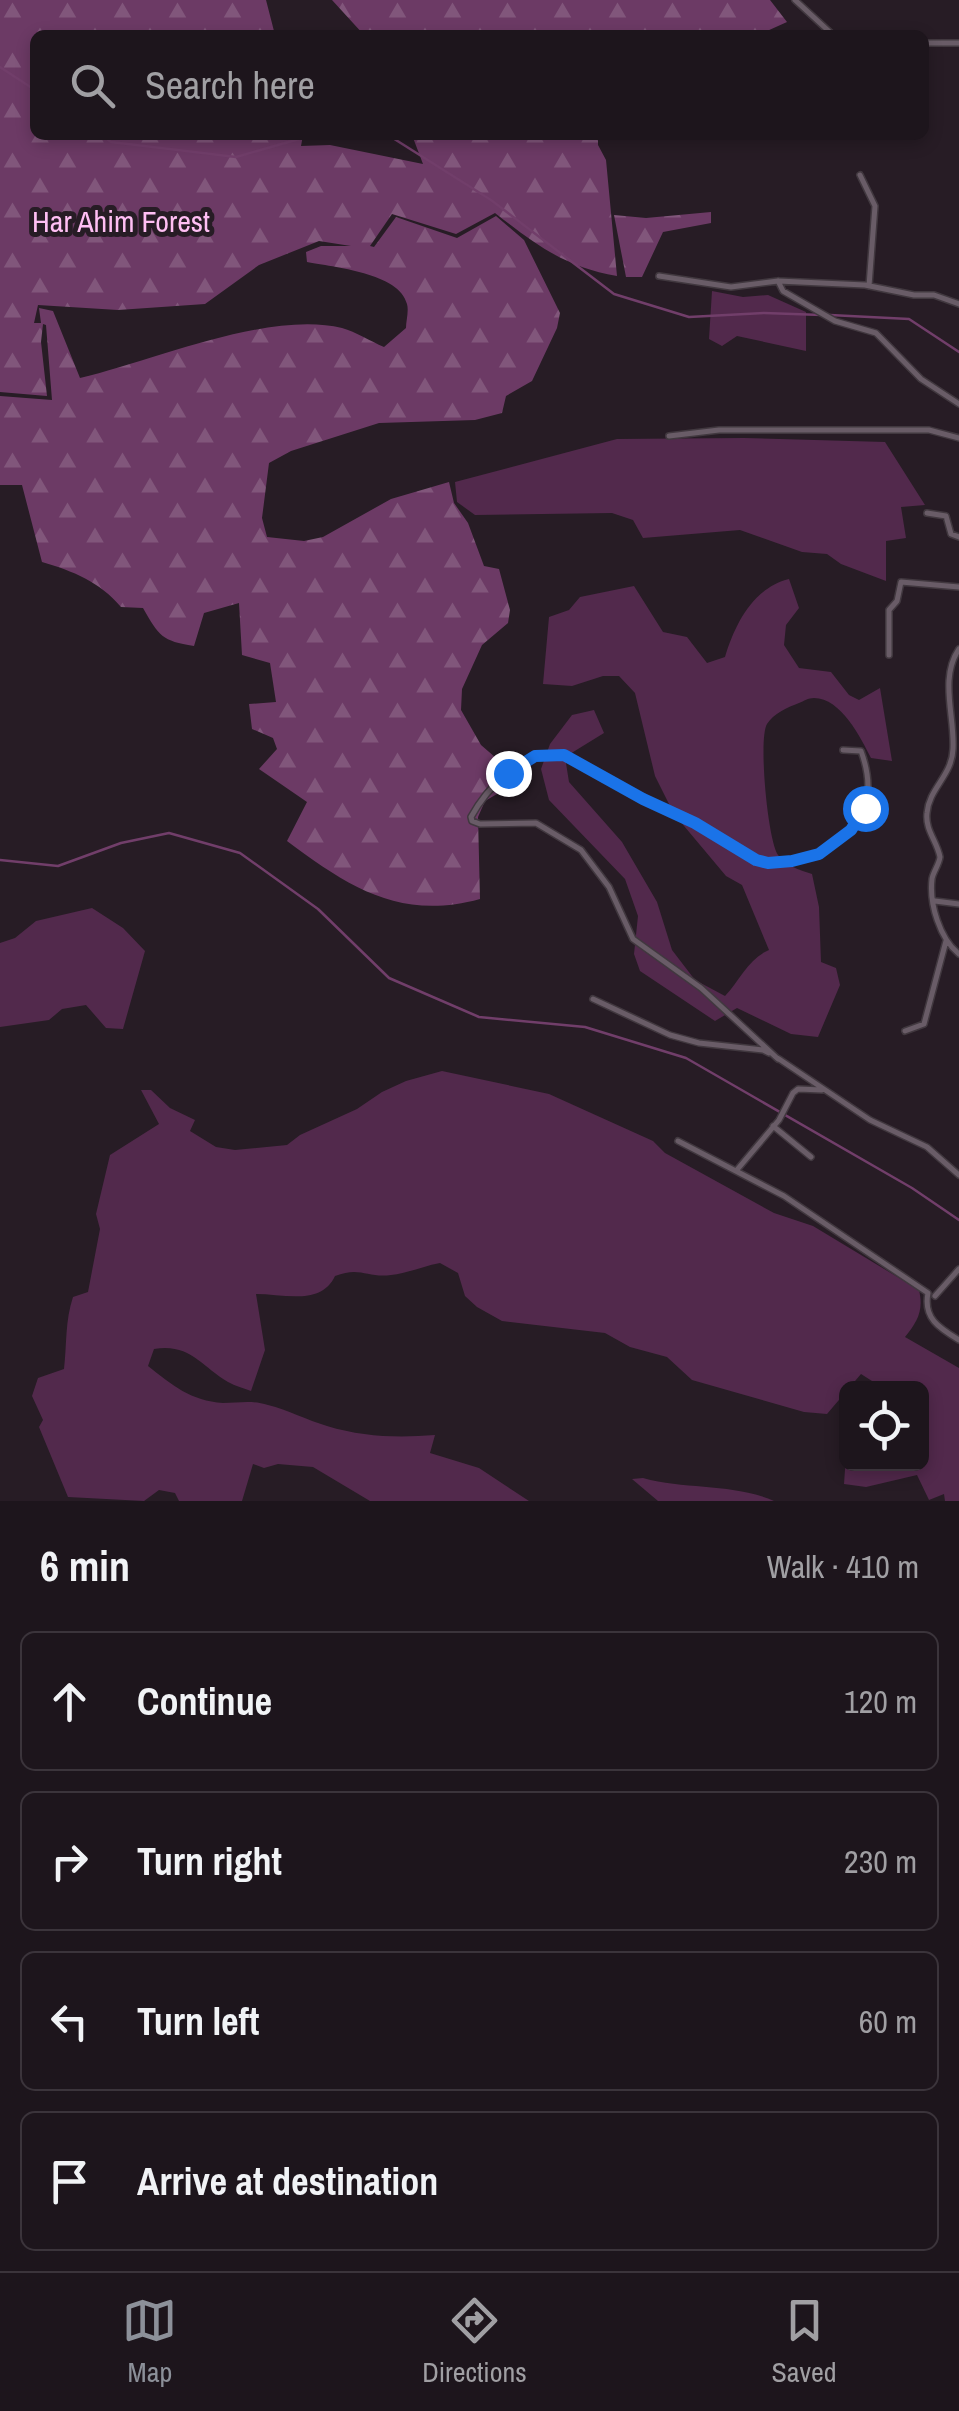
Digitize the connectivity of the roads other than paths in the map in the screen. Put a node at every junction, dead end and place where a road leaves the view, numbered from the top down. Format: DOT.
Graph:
graph roads {
  1 [pos="795,0"];
  2 [pos="827,30"];
  3 [pos="929,43"];
  4 [pos="959,43"];
  5 [pos="860,175"];
  6 [pos="660,276"];
  7 [pos="778,282"];
  8 [pos="869,286"];
  9 [pos="959,304"];
  10 [pos="959,404"];
  11 [pos="669,436"];
  12 [pos="959,438"];
  13 [pos="927,513"];
  14 [pos="959,537"];
  15 [pos="959,588"];
  16 [pos="959,649"];
  17 [pos="889,655"];
  18 [pos="843,750"];
  19 [pos="935,902"];
  20 [pos="959,904"];
  21 [pos="946,941"];
  22 [pos="959,954"];
  23 [pos="593,999"];
  24 [pos="905,1030"];
  25 [pos="778,1059"];
  26 [pos="822,1090"];
  27 [pos="773,1126"];
  28 [pos="678,1141"];
  29 [pos="810,1157"];
  30 [pos="736,1171"];
  31 [pos="959,1176"];
  32 [pos="959,1269"];
  33 [pos="935,1296"];
  34 [pos="959,1340"];
  1 -- 2 [label="street"];
  3 -- 4 [label="street"];
  5 -- 8 [label="street"];
  6 -- 7 [label="street"];
  7 -- 8 [label="street"];
  7 -- 10 [label="street"];
  8 -- 9 [label="street"];
  11 -- 12 [label="street"];
  13 -- 14 [label="street"];
  15 -- 17 [label="street"];
  16 -- 19 [label="street"];
  18 -- 25 [label="street"];
  19 -- 20 [label="street"];
  19 -- 21 [label="street"];
  21 -- 22 [label="street"];
  21 -- 24 [label="street"];
  23 -- 25 [label="street"];
  25 -- 26 [label="street"];
  26 -- 27 [label="street"];
  26 -- 31 [label="street"];
  27 -- 29 [label="street"];
  27 -- 30 [label="street"];
  28 -- 30 [label="street"];
  30 -- 34 [label="street"];
  32 -- 33 [label="street"];
}
